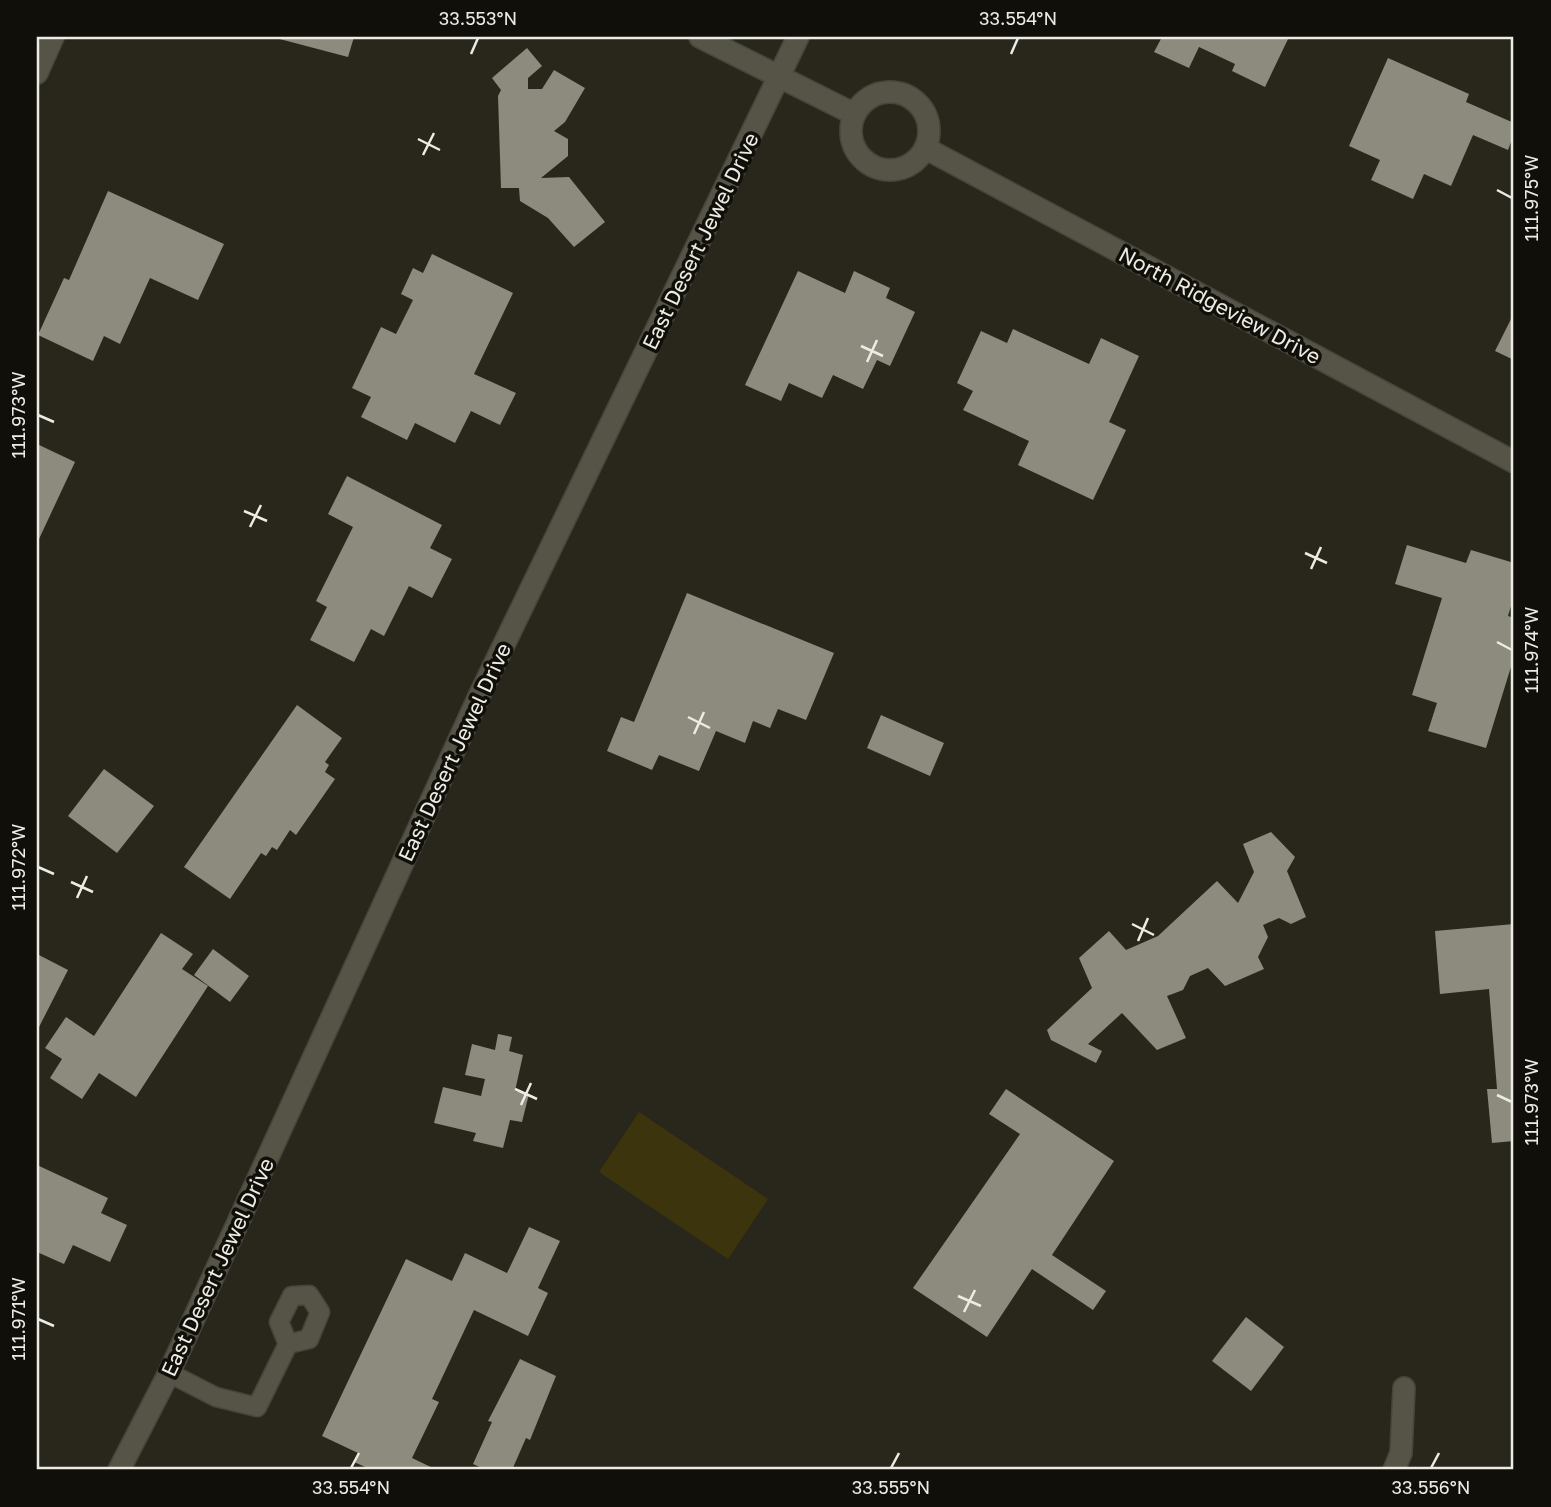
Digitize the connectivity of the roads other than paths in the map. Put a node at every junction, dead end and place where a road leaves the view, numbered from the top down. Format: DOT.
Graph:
graph roads {
  1 [pos="53,37"];
  2 [pos="700,37"];
  3 [pos="798,37"];
  4 [pos="37,73"];
  5 [pos="780,76"];
  6 [pos="855,114"];
  7 [pos="925,148"];
  8 [pos="1514,462"];
  9 [pos="288,1344"];
  10 [pos="169,1373"];
  11 [pos="1404,1388"];
  12 [pos="118,1470"];
  13 [pos="1394,1470"];
  1 -- 4 [label="street"];
  2 -- 5 [label="street"];
  3 -- 5 [label="street, East Desert Jewel Drive"];
  5 -- 6 [label="street"];
  5 -- 10 [label="street, East Desert Jewel Drive"];
  6 -- 7 [label="street"];
  6 -- 7 [label="street"];
  7 -- 8 [label="street, North Ridgeview Drive"];
  9 -- 10 [label="lane"];
  10 -- 12 [label="street, East Desert Jewel Drive"];
  11 -- 13 [label="street"];
}
